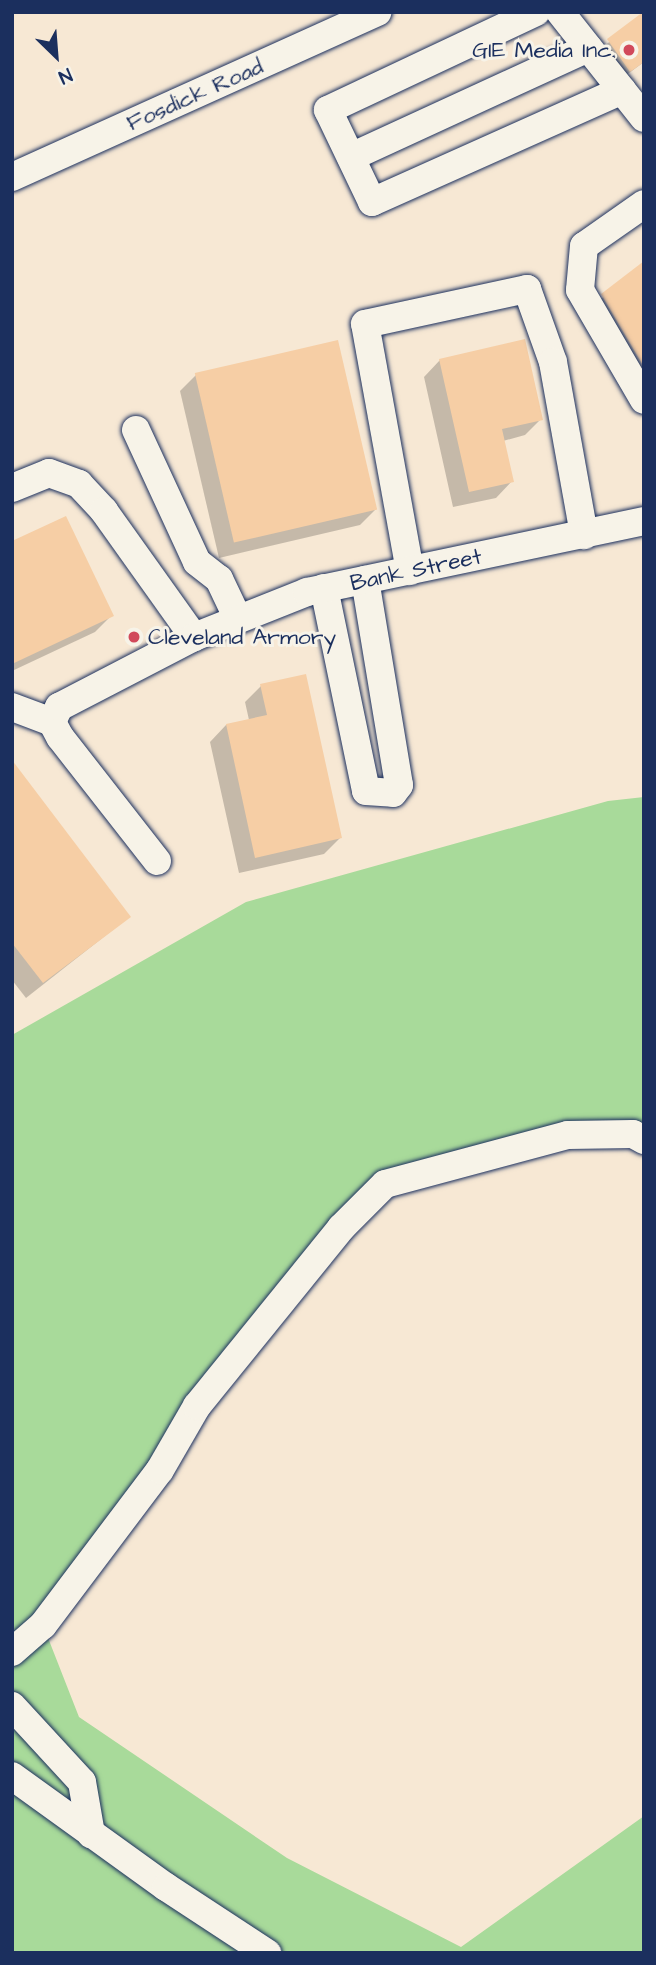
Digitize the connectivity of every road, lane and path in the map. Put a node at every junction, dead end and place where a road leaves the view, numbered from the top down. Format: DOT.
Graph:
graph roads {
  1 [pos="377,12"];
  2 [pos="537,12"];
  3 [pos="560,12"];
  4 [pos="587,48"];
  5 [pos="622,90"];
  6 [pos="644,118"];
  7 [pos="351,157"];
  8 [pos="12,177"];
  9 [pos="644,204"];
  10 [pos="644,400"];
  11 [pos="136,430"];
  12 [pos="12,488"];
  13 [pos="644,521"];
  14 [pos="584,535"];
  15 [pos="410,571"];
  16 [pos="365,580"];
  17 [pos="324,588"];
  18 [pos="238,620"];
  19 [pos="194,637"];
  20 [pos="12,707"];
  21 [pos="52,722"];
  22 [pos="157,861"];
  23 [pos="644,1139"];
  24 [pos="12,1651"];
  25 [pos="12,1706"];
  26 [pos="12,1776"];
  27 [pos="91,1834"];
  28 [pos="267,1953"];
  1 -- 8 [label="street, Fosdick Road"];
  2 -- 7 [label="street"];
  3 -- 4 [label="street"];
  4 -- 5 [label="street"];
  4 -- 7 [label="street"];
  5 -- 6 [label="street"];
  5 -- 7 [label="street"];
  9 -- 10 [label="street"];
  11 -- 18 [label="street"];
  12 -- 19 [label="street"];
  13 -- 14 [label="street, Bank Street"];
  14 -- 15 [label="street, Bank Street"];
  14 -- 15 [label="street"];
  15 -- 16 [label="street, Bank Street"];
  16 -- 17 [label="street, Bank Street"];
  16 -- 17 [label="street"];
  17 -- 18 [label="street, Bank Street"];
  18 -- 19 [label="street, Bank Street"];
  19 -- 21 [label="street, Bank Street"];
  20 -- 21 [label="street"];
  21 -- 22 [label="street"];
  23 -- 24 [label="street"];
  25 -- 27 [label="street"];
  26 -- 27 [label="street"];
  27 -- 28 [label="street"];
}
